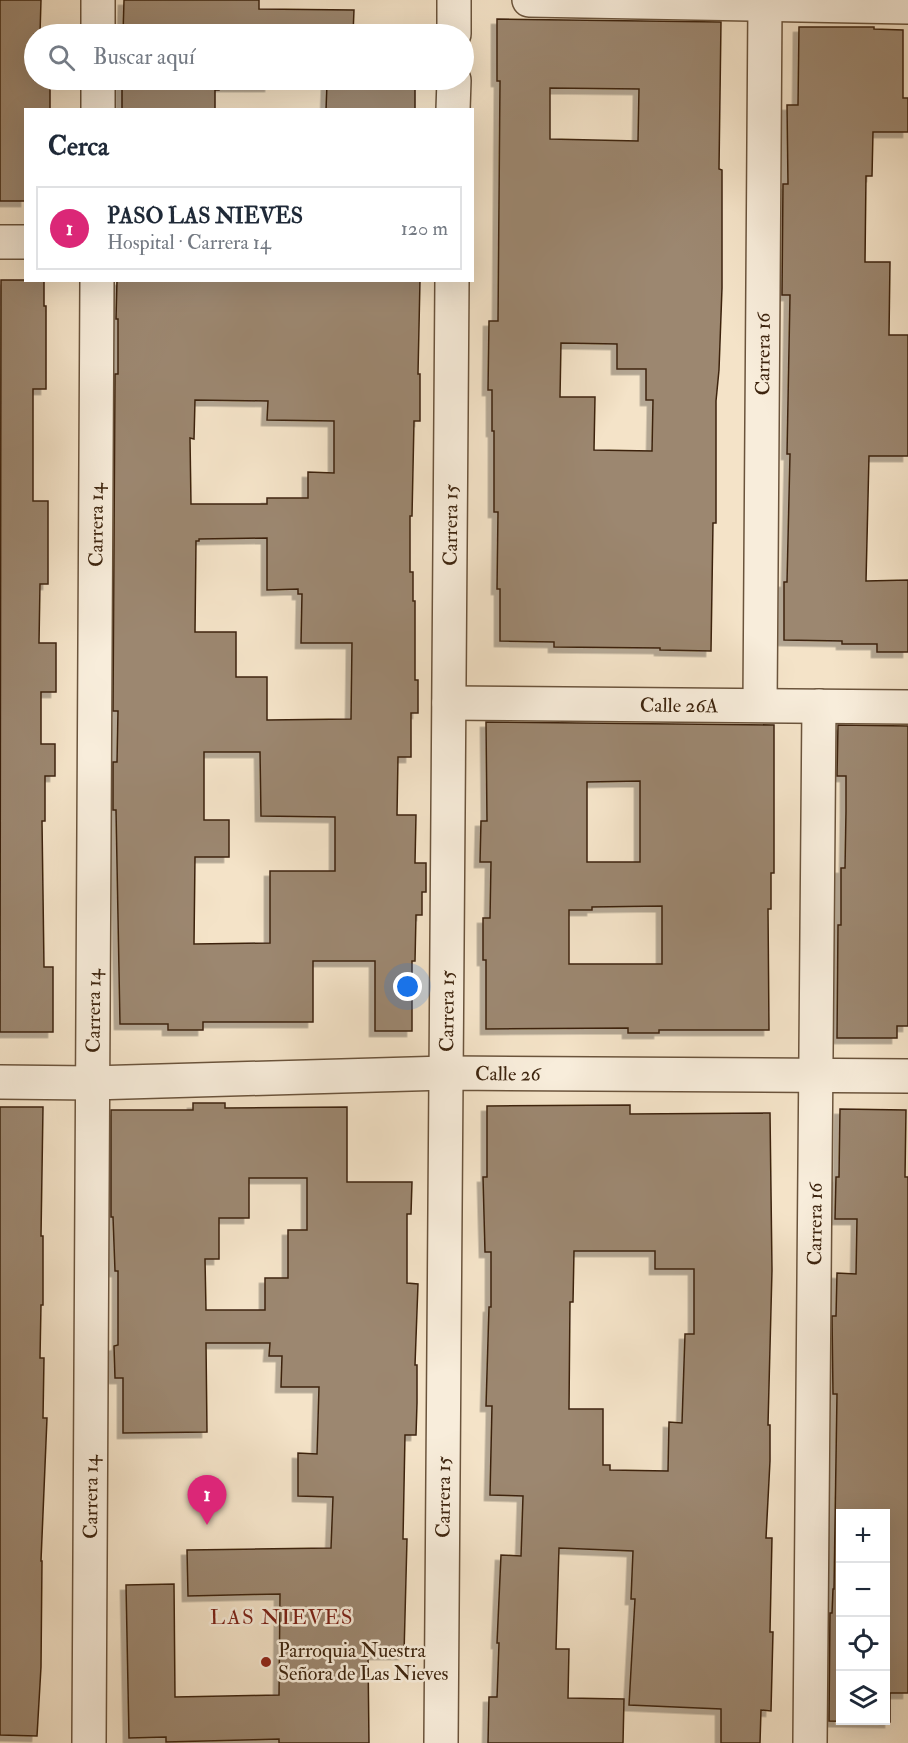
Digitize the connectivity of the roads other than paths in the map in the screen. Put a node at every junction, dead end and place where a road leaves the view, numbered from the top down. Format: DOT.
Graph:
graph roads {
  1 [pos="98,0"];
  2 [pos="454,0"];
  3 [pos="529,0"];
  4 [pos="765,4"];
  5 [pos="908,7"];
  6 [pos="98,24"];
  7 [pos="454,24"];
  8 [pos="98,90"];
  9 [pos="454,90"];
  10 [pos="98,108"];
  11 [pos="453,108"];
  12 [pos="0,242"];
  13 [pos="24,242"];
  14 [pos="97,282"];
  15 [pos="452,282"];
  16 [pos="449,704"];
  17 [pos="760,705"];
  18 [pos="819,706"];
  19 [pos="908,707"];
  20 [pos="446,1073"];
  21 [pos="816,1075"];
  22 [pos="908,1076"];
  23 [pos="0,1082"];
  24 [pos="92,1083"];
  25 [pos="89,1743"];
  26 [pos="441,1743"];
  27 [pos="810,1743"];
  1 -- 6 [label="street"];
  2 -- 7 [label="street"];
  3 -- 4 [label="street"];
  4 -- 5 [label="street"];
  4 -- 17 [label="street, Carrera 16"];
  8 -- 10 [label="street"];
  9 -- 11 [label="street"];
  12 -- 13 [label="street"];
  14 -- 24 [label="street, Carrera 14"];
  15 -- 16 [label="street, Carrera 15"];
  16 -- 17 [label="street, Calle 26A"];
  16 -- 20 [label="street, Carrera 15"];
  17 -- 18 [label="street, Calle 26A"];
  18 -- 19 [label="street, Calle 26A"];
  18 -- 21 [label="street, Carrera 16"];
  20 -- 21 [label="street, Calle 26"];
  20 -- 24 [label="street, Calle 26"];
  20 -- 26 [label="street, Carrera 15"];
  21 -- 22 [label="street, Calle 26"];
  21 -- 27 [label="street, Carrera 16"];
  23 -- 24 [label="street, Calle 26"];
  24 -- 25 [label="street, Carrera 14"];
}
